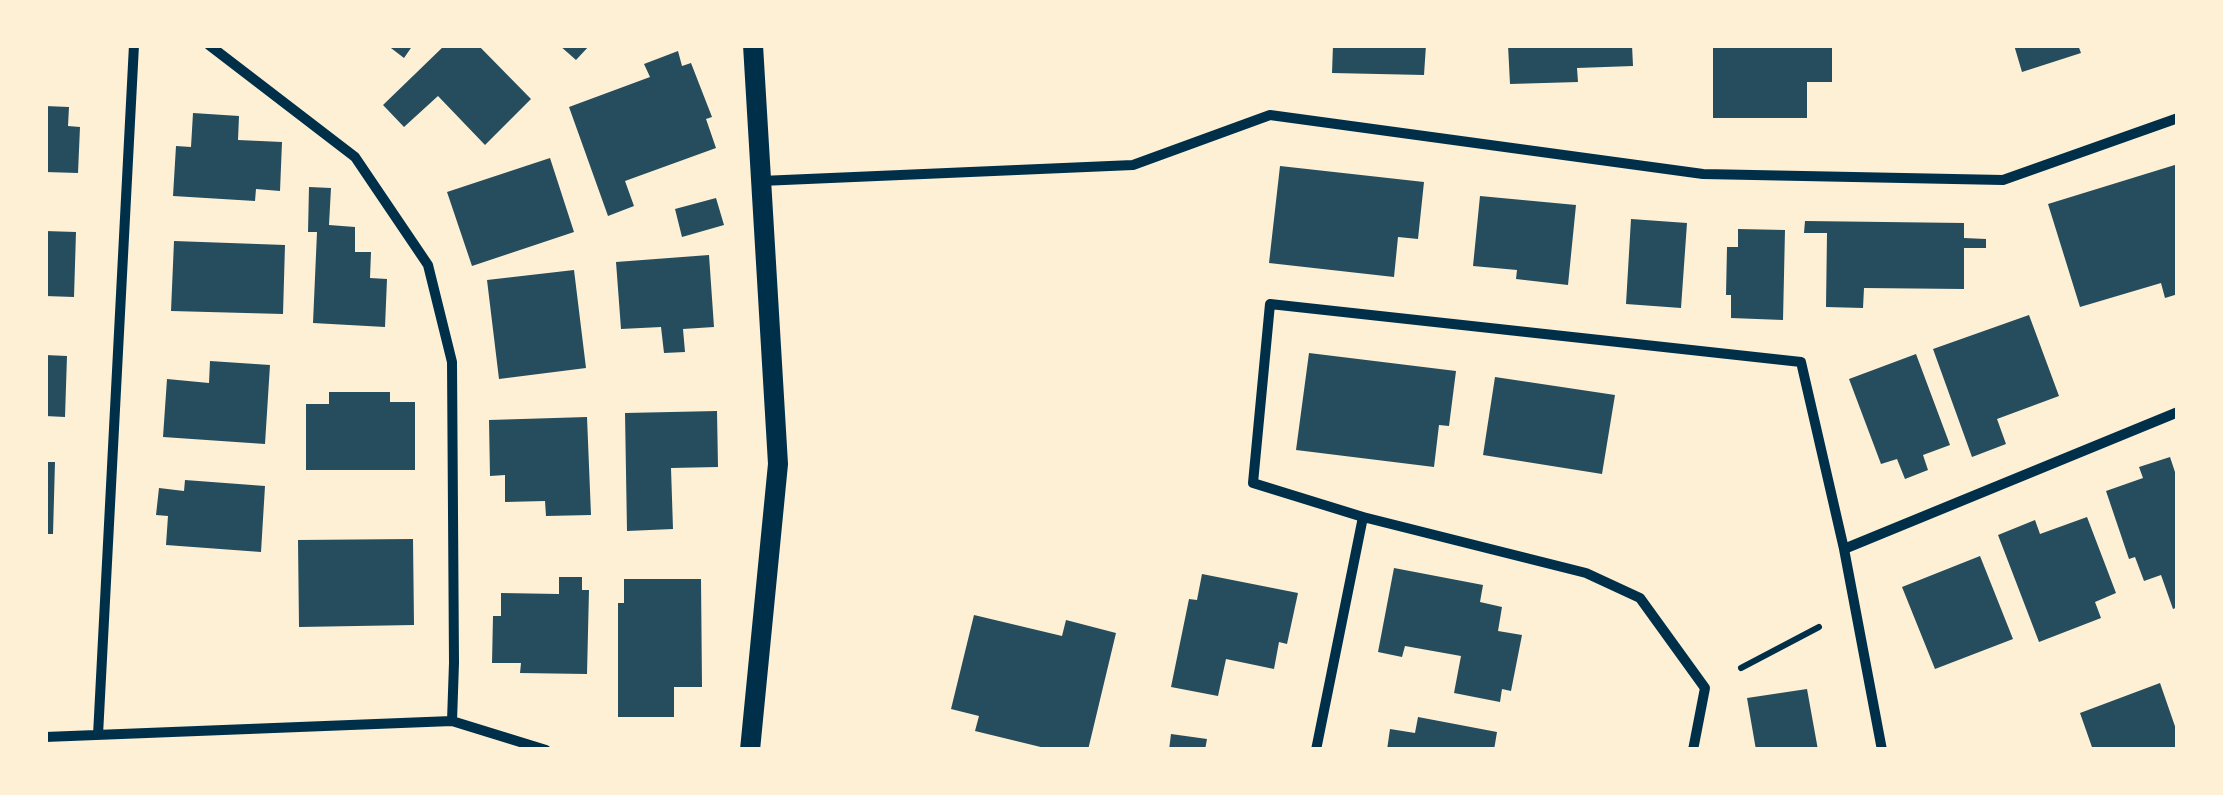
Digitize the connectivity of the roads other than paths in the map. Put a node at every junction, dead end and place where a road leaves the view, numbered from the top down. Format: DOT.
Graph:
graph roads {
  1 [pos="134,45"];
  2 [pos="209,45"];
  3 [pos="753,45"];
  4 [pos="2178,118"];
  5 [pos="761,181"];
  6 [pos="2178,412"];
  7 [pos="1363,517"];
  8 [pos="1844,549"];
  9 [pos="452,721"];
  10 [pos="98,736"];
  11 [pos="45,738"];
  12 [pos="546,750"];
  13 [pos="750,750"];
  14 [pos="1316,750"];
  15 [pos="1693,750"];
  16 [pos="1882,750"];
  1 -- 10 [label="street"];
  2 -- 9 [label="street"];
  3 -- 5 [label="main road"];
  4 -- 5 [label="street"];
  5 -- 13 [label="main road"];
  6 -- 8 [label="street"];
  7 -- 8 [label="street"];
  7 -- 14 [label="street"];
  7 -- 15 [label="street"];
  8 -- 16 [label="street"];
  9 -- 10 [label="street"];
  9 -- 12 [label="street"];
  10 -- 11 [label="street"];
}
